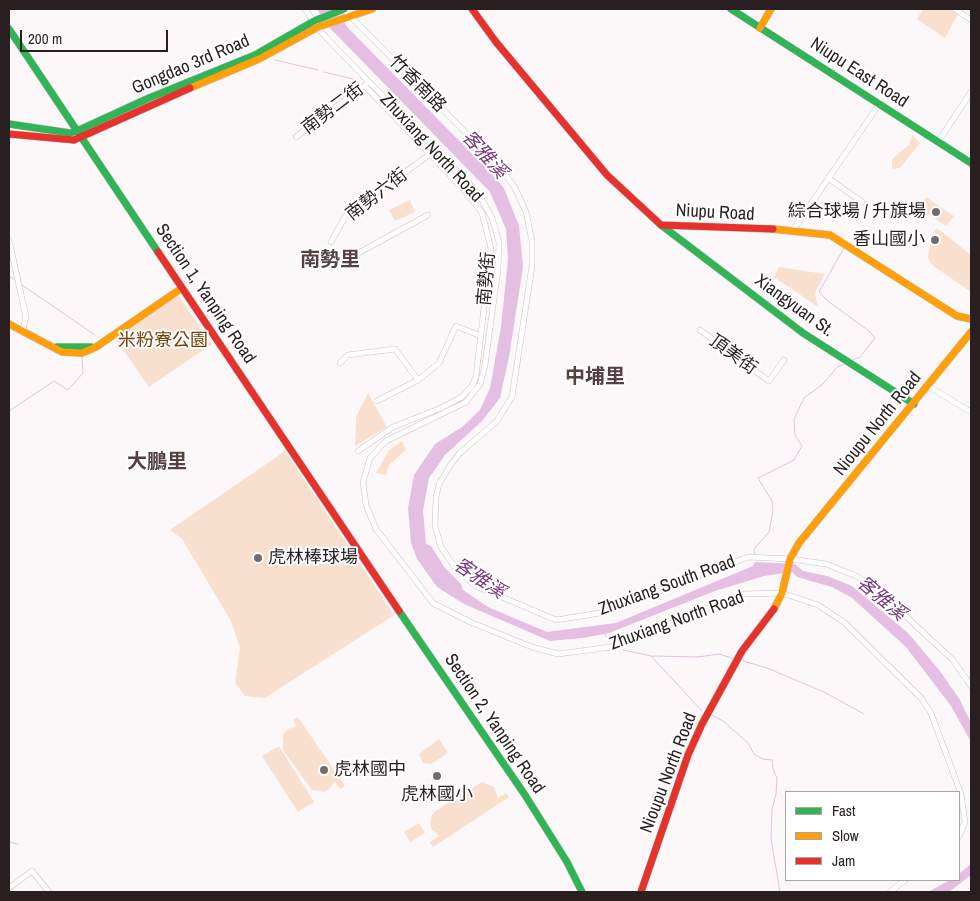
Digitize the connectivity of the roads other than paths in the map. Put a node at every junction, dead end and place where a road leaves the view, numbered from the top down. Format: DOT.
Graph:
graph roads {
  1 [pos="305,9"];
  2 [pos="372,9"];
  3 [pos="472,9"];
  4 [pos="731,9"];
  5 [pos="771,9"];
  6 [pos="955,9"];
  7 [pos="345,10"];
  8 [pos="971,20"];
  9 [pos="316,24"];
  10 [pos="760,28"];
  11 [pos="9,29"];
  12 [pos="368,84"];
  13 [pos="971,92"];
  14 [pos="880,103"];
  15 [pos="9,124"];
  16 [pos="9,134"];
  17 [pos="79,134"];
  18 [pos="296,137"];
  19 [pos="938,142"];
  20 [pos="430,154"];
  21 [pos="971,163"];
  22 [pos="828,178"];
  23 [pos="862,202"];
  24 [pos="428,215"];
  25 [pos="661,225"];
  26 [pos="687,226"];
  27 [pos="792,230"];
  28 [pos="9,240"];
  29 [pos="331,242"];
  30 [pos="683,242"];
  31 [pos="353,256"];
  32 [pos="182,288"];
  33 [pos="971,319"];
  34 [pos="9,324"];
  35 [pos="23,330"];
  36 [pos="700,330"];
  37 [pos="971,332"];
  38 [pos="481,336"];
  39 [pos="784,360"];
  40 [pos="340,363"];
  41 [pos="418,380"];
  42 [pos="928,386"];
  43 [pos="377,401"];
  44 [pos="914,404"];
  45 [pos="971,412"];
  46 [pos="358,451"];
  47 [pos="790,559"];
  48 [pos="376,577"];
  49 [pos="782,593"];
  50 [pos="971,686"];
  51 [pos="960,791"];
  52 [pos="960,791"];
  53 [pos="960,834"];
  54 [pos="904,881"];
  55 [pos="9,888"];
  56 [pos="49,892"];
  57 [pos="582,892"];
  58 [pos="641,892"];
  59 [pos="890,892"];
  1 -- 9 [label="street"];
  2 -- 7 [label="street, Gongdao 3rd Road"];
  3 -- 25 [label="street, Niupu Road"];
  4 -- 10 [label="street, Niupu East Road"];
  5 -- 10 [label="street"];
  6 -- 8 [label="street"];
  7 -- 9 [label="street, Gongdao 3rd Road"];
  7 -- 47 [label="street, Zhuxiang South Road"];
  9 -- 12 [label="street"];
  9 -- 17 [label="street, Gongdao 3rd Road"];
  10 -- 14 [label="street, Niupu East Road"];
  11 -- 17 [label="street, Section 1, Yanping Road"];
  12 -- 18 [label="street, 南勢二街"];
  12 -- 20 [label="street, 南勢街"];
  12 -- 49 [label="street, Zhuxiang North Road"];
  13 -- 19 [label="street"];
  14 -- 19 [label="street, Niupu East Road"];
  14 -- 22 [label="street"];
  15 -- 17 [label="street"];
  16 -- 17 [label="street"];
  17 -- 32 [label="street, Section 1, Yanping Road"];
  19 -- 21 [label="street, Niupu East Road"];
  20 -- 29 [label="street, 南勢六街"];
  20 -- 38 [label="street, 南勢街"];
  22 -- 23 [label="street"];
  22 -- 27 [label="street"];
  24 -- 31 [label="street"];
  25 -- 26 [label="street, Niupu Road"];
  25 -- 30 [label="street, Xiangyuan St."];
  26 -- 27 [label="street, Niupu Road"];
  26 -- 30 [label="street"];
  27 -- 33 [label="street, Niupu Road"];
  28 -- 35 [label="street"];
  30 -- 44 [label="street, Xiangyuan St."];
  32 -- 35 [label="street"];
  32 -- 48 [label="street, Section 1, Yanping Road"];
  34 -- 35 [label="street"];
  36 -- 39 [label="street, 頂美街"];
  37 -- 42 [label="street, Nioupu North Road"];
  38 -- 41 [label="street"];
  38 -- 46 [label="street, 南勢街"];
  40 -- 41 [label="street"];
  41 -- 43 [label="street"];
  42 -- 44 [label="street, Nioupu North Road"];
  42 -- 45 [label="street"];
  44 -- 47 [label="street, Nioupu North Road"];
  47 -- 49 [label="street, Nioupu North Road"];
  47 -- 50 [label="street, Zhuxiang South Road"];
  48 -- 57 [label="street, Section 2, Yanping Road"];
  49 -- 51 [label="street, Zhuxiang North Road"];
  49 -- 58 [label="street, Nioupu North Road"];
  52 -- 53 [label="street, Zhuxiang North Road"];
  54 -- 59 [label="street"];
  55 -- 56 [label="street"];
}
